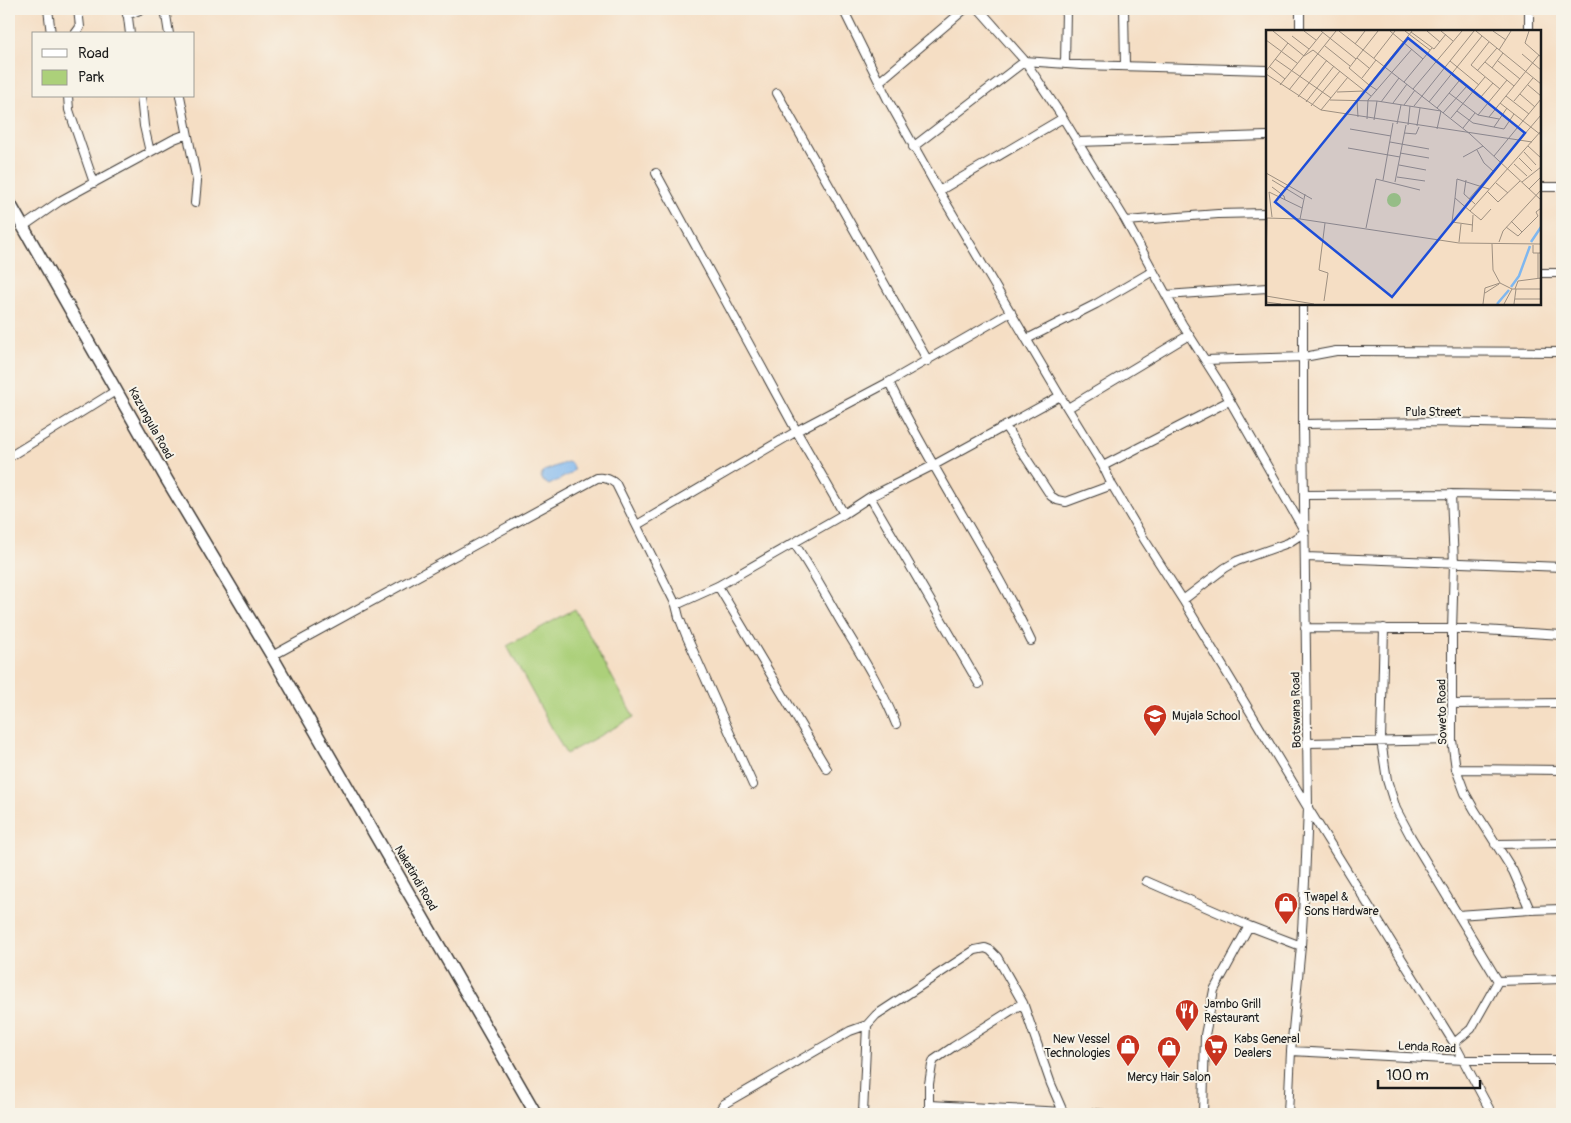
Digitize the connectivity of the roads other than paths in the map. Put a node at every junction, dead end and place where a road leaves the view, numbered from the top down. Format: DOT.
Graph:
graph roads {
  1 [pos="48,9"];
  2 [pos="78,9"];
  3 [pos="142,9"];
  4 [pos="165,9"];
  5 [pos="843,9"];
  6 [pos="966,9"];
  7 [pos="979,9"];
  8 [pos="1066,9"];
  9 [pos="1124,9"];
  10 [pos="1300,9"];
  11 [pos="1529,9"];
  12 [pos="127,12"];
  13 [pos="1300,30"];
  14 [pos="1529,30"];
  15 [pos="51,32"];
  16 [pos="76,32"];
  17 [pos="130,32"];
  18 [pos="170,32"];
  19 [pos="1025,61"];
  20 [pos="1065,64"];
  21 [pos="1125,66"];
  22 [pos="1266,70"];
  23 [pos="879,82"];
  24 [pos="777,93"];
  25 [pos="68,98"];
  26 [pos="141,98"];
  27 [pos="180,98"];
  28 [pos="1063,118"];
  29 [pos="187,134"];
  30 [pos="1266,136"];
  31 [pos="1078,142"];
  32 [pos="913,147"];
  33 [pos="150,152"];
  34 [pos="656,173"];
  35 [pos="94,183"];
  36 [pos="1541,187"];
  37 [pos="1562,187"];
  38 [pos="939,192"];
  39 [pos="9,202"];
  40 [pos="195,203"];
  41 [pos="1266,213"];
  42 [pos="1126,220"];
  43 [pos="24,226"];
  44 [pos="1153,271"];
  45 [pos="1541,273"];
  46 [pos="1562,273"];
  47 [pos="1266,288"];
  48 [pos="1166,295"];
  49 [pos="1303,305"];
  50 [pos="1011,312"];
  51 [pos="1189,335"];
  52 [pos="1027,339"];
  53 [pos="1562,352"];
  54 [pos="1304,357"];
  55 [pos="1205,360"];
  56 [pos="928,361"];
  57 [pos="889,382"];
  58 [pos="117,390"];
  59 [pos="1060,396"];
  60 [pos="1229,401"];
  61 [pos="1068,408"];
  62 [pos="1303,424"];
  63 [pos="1562,425"];
  64 [pos="1005,426"];
  65 [pos="797,432"];
  66 [pos="9,457"];
  67 [pos="934,465"];
  68 [pos="1103,466"];
  69 [pos="1112,485"];
  70 [pos="1451,494"];
  71 [pos="1304,495"];
  72 [pos="1562,496"];
  73 [pos="870,497"];
  74 [pos="844,514"];
  75 [pos="637,525"];
  76 [pos="1305,532"];
  77 [pos="794,543"];
  78 [pos="1306,557"];
  79 [pos="1454,564"];
  80 [pos="1562,567"];
  81 [pos="718,586"];
  82 [pos="1183,600"];
  83 [pos="676,605"];
  84 [pos="1305,628"];
  85 [pos="1384,628"];
  86 [pos="1452,630"];
  87 [pos="1562,635"];
  88 [pos="1032,641"];
  89 [pos="272,656"];
  90 [pos="980,684"];
  91 [pos="1562,703"];
  92 [pos="1452,704"];
  93 [pos="896,724"];
  94 [pos="1381,740"];
  95 [pos="1452,740"];
  96 [pos="1308,743"];
  97 [pos="827,769"];
  98 [pos="1456,769"];
  99 [pos="1562,770"];
  100 [pos="753,785"];
  101 [pos="1308,808"];
  102 [pos="1562,843"];
  103 [pos="1495,844"];
  104 [pos="1146,881"];
  105 [pos="1562,909"];
  106 [pos="1530,910"];
  107 [pos="1458,915"];
  108 [pos="1249,926"];
  109 [pos="1301,946"];
  110 [pos="1562,979"];
  111 [pos="1498,981"];
  112 [pos="1023,1003"];
  113 [pos="867,1025"];
  114 [pos="1454,1043"];
  115 [pos="1291,1051"];
  116 [pos="1464,1060"];
  117 [pos="1562,1060"];
  118 [pos="929,1105"];
  119 [pos="1064,1113"];
  120 [pos="536,1114"];
  121 [pos="717,1114"];
  122 [pos="863,1114"];
  123 [pos="929,1114"];
  124 [pos="1105,1114"];
  125 [pos="1202,1114"];
  126 [pos="1288,1114"];
  127 [pos="1492,1114"];
  1 -- 15 [label="street"];
  2 -- 16 [label="street"];
  3 -- 12 [label="street"];
  4 -- 18 [label="street"];
  5 -- 23 [label="street"];
  6 -- 23 [label="street"];
  7 -- 19 [label="street"];
  8 -- 20 [label="street"];
  9 -- 21 [label="street"];
  10 -- 13 [label="street"];
  11 -- 14 [label="street"];
  12 -- 17 [label="street"];
  19 -- 20 [label="street"];
  19 -- 28 [label="street"];
  19 -- 32 [label="street"];
  20 -- 21 [label="street"];
  21 -- 22 [label="street"];
  23 -- 32 [label="street"];
  24 -- 56 [label="street"];
  25 -- 35 [label="street"];
  26 -- 33 [label="street"];
  27 -- 29 [label="street"];
  28 -- 31 [label="street"];
  28 -- 38 [label="street"];
  29 -- 33 [label="street"];
  29 -- 40 [label="street"];
  30 -- 31 [label="street"];
  31 -- 42 [label="street"];
  32 -- 38 [label="street"];
  33 -- 35 [label="street"];
  34 -- 65 [label="street"];
  35 -- 43 [label="street"];
  36 -- 37 [label="street"];
  38 -- 50 [label="street"];
  39 -- 43 [label="highway, Kazungula Road"];
  41 -- 42 [label="street"];
  42 -- 44 [label="street"];
  43 -- 58 [label="highway, Kazungula Road"];
  44 -- 48 [label="street"];
  44 -- 52 [label="street"];
  45 -- 46 [label="street"];
  47 -- 48 [label="street"];
  48 -- 51 [label="street"];
  49 -- 54 [label="street, Botswana Road"];
  50 -- 52 [label="street"];
  50 -- 56 [label="street"];
  51 -- 55 [label="street"];
  51 -- 61 [label="street"];
  52 -- 59 [label="street"];
  53 -- 54 [label="street"];
  54 -- 55 [label="street"];
  54 -- 62 [label="street, Botswana Road"];
  55 -- 60 [label="street"];
  56 -- 57 [label="street"];
  57 -- 65 [label="street"];
  57 -- 67 [label="street"];
  58 -- 66 [label="street"];
  58 -- 89 [label="highway, Kazungula Road"];
  59 -- 61 [label="street"];
  59 -- 64 [label="street"];
  60 -- 68 [label="street"];
  60 -- 76 [label="street"];
  61 -- 68 [label="street"];
  62 -- 63 [label="street, Pula Street"];
  62 -- 71 [label="street, Botswana Road"];
  64 -- 67 [label="street"];
  64 -- 69 [label="street"];
  65 -- 74 [label="street"];
  65 -- 75 [label="street"];
  67 -- 73 [label="street"];
  67 -- 88 [label="street"];
  68 -- 69 [label="street"];
  69 -- 82 [label="street"];
  70 -- 71 [label="street"];
  70 -- 72 [label="street"];
  70 -- 79 [label="street, Soweto Road"];
  71 -- 76 [label="street, Botswana Road"];
  73 -- 74 [label="street"];
  73 -- 90 [label="street"];
  74 -- 77 [label="street"];
  75 -- 83 [label="street"];
  75 -- 89 [label="street"];
  76 -- 78 [label="street, Botswana Road"];
  76 -- 82 [label="street"];
  77 -- 81 [label="street"];
  77 -- 93 [label="street"];
  78 -- 79 [label="street"];
  78 -- 84 [label="street, Botswana Road"];
  79 -- 80 [label="street"];
  79 -- 86 [label="street, Soweto Road"];
  81 -- 83 [label="street"];
  81 -- 97 [label="street"];
  82 -- 101 [label="street"];
  83 -- 100 [label="street"];
  84 -- 85 [label="street"];
  84 -- 96 [label="street, Botswana Road"];
  85 -- 86 [label="street"];
  85 -- 94 [label="street"];
  86 -- 87 [label="street"];
  86 -- 92 [label="street, Soweto Road"];
  89 -- 120 [label="highway, Nakatindi Road"];
  91 -- 92 [label="street"];
  92 -- 95 [label="street, Soweto Road"];
  94 -- 95 [label="street"];
  94 -- 96 [label="street"];
  94 -- 107 [label="street"];
  95 -- 98 [label="street, Soweto Road"];
  96 -- 101 [label="street, Botswana Road"];
  98 -- 99 [label="street"];
  98 -- 103 [label="street, Soweto Road"];
  101 -- 109 [label="street, Botswana Road"];
  101 -- 114 [label="street"];
  102 -- 103 [label="street"];
  103 -- 106 [label="street, Soweto Road"];
  104 -- 108 [label="street"];
  105 -- 106 [label="street"];
  106 -- 107 [label="street"];
  107 -- 111 [label="street"];
  108 -- 109 [label="street"];
  108 -- 125 [label="street"];
  109 -- 115 [label="street, Botswana Road"];
  110 -- 111 [label="street"];
  111 -- 114 [label="street"];
  112 -- 113 [label="street"];
  112 -- 118 [label="street"];
  112 -- 119 [label="street"];
  113 -- 121 [label="street"];
  113 -- 122 [label="street"];
  114 -- 116 [label="street"];
  115 -- 116 [label="street, Lenda Road"];
  115 -- 126 [label="street, Botswana Road"];
  116 -- 117 [label="street, Lenda Road"];
  116 -- 127 [label="street"];
  118 -- 119 [label="street"];
  118 -- 123 [label="street"];
  119 -- 124 [label="street"];
}
